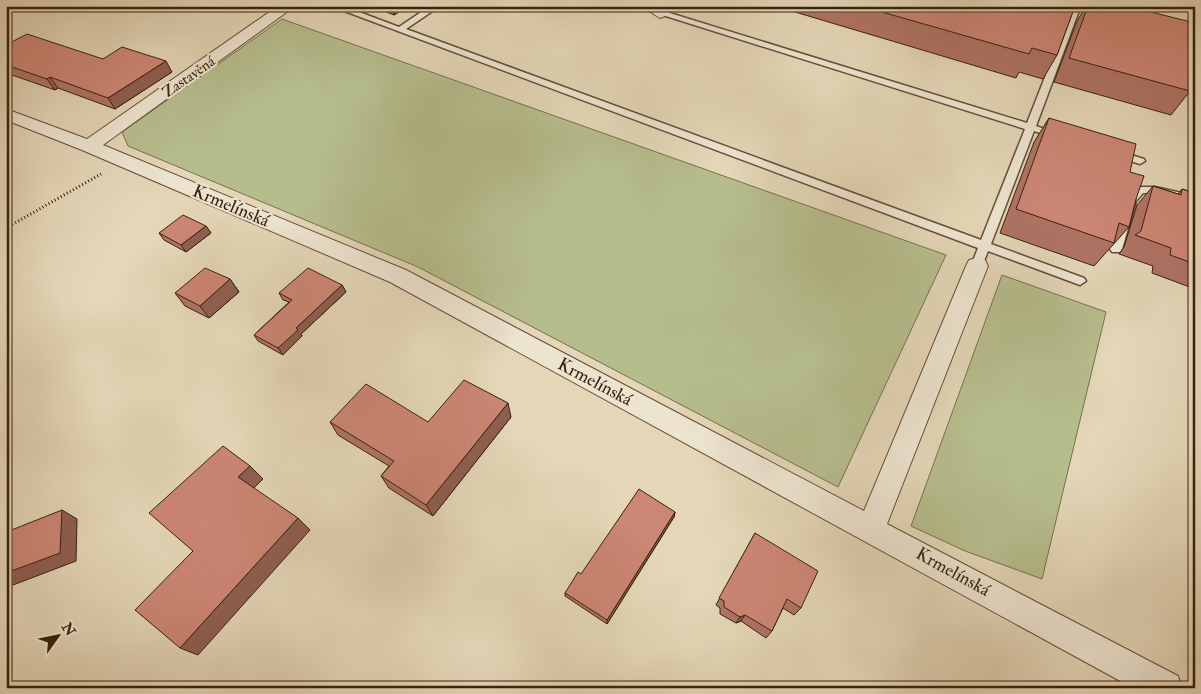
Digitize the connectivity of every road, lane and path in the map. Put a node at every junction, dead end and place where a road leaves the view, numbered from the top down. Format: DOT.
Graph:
graph roads {
  1 [pos="288,6"];
  2 [pos="335,6"];
  3 [pos="436,6"];
  4 [pos="638,6"];
  5 [pos="1076,8"];
  6 [pos="663,10"];
  7 [pos="400,30"];
  8 [pos="6,114"];
  9 [pos="1030,127"];
  10 [pos="1067,138"];
  11 [pos="89,146"];
  12 [pos="1104,150"];
  13 [pos="124,161"];
  14 [pos="1140,161"];
  15 [pos="1194,198"];
  16 [pos="6,228"];
  17 [pos="1116,250"];
  18 [pos="981,256"];
  19 [pos="1080,281"];
  20 [pos="871,528"];
  21 [pos="1166,688"];
  1 -- 11 [label="street, Zastavěná"];
  2 -- 7 [label="lane"];
  3 -- 7 [label="lane"];
  4 -- 6 [label="lane"];
  5 -- 9 [label="lane"];
  6 -- 9 [label="lane"];
  7 -- 18 [label="lane"];
  8 -- 11 [label="street, Krmelínská"];
  9 -- 10 [label="lane"];
  9 -- 18 [label="lane"];
  11 -- 13 [label="street, Krmelínská"];
  12 -- 14 [label="lane"];
  13 -- 16 [label="path"];
  13 -- 20 [label="street, Krmelínská"];
  15 -- 17 [label="lane"];
  18 -- 19 [label="lane"];
  18 -- 20 [label="street"];
  20 -- 21 [label="street, Krmelínská"];
}
